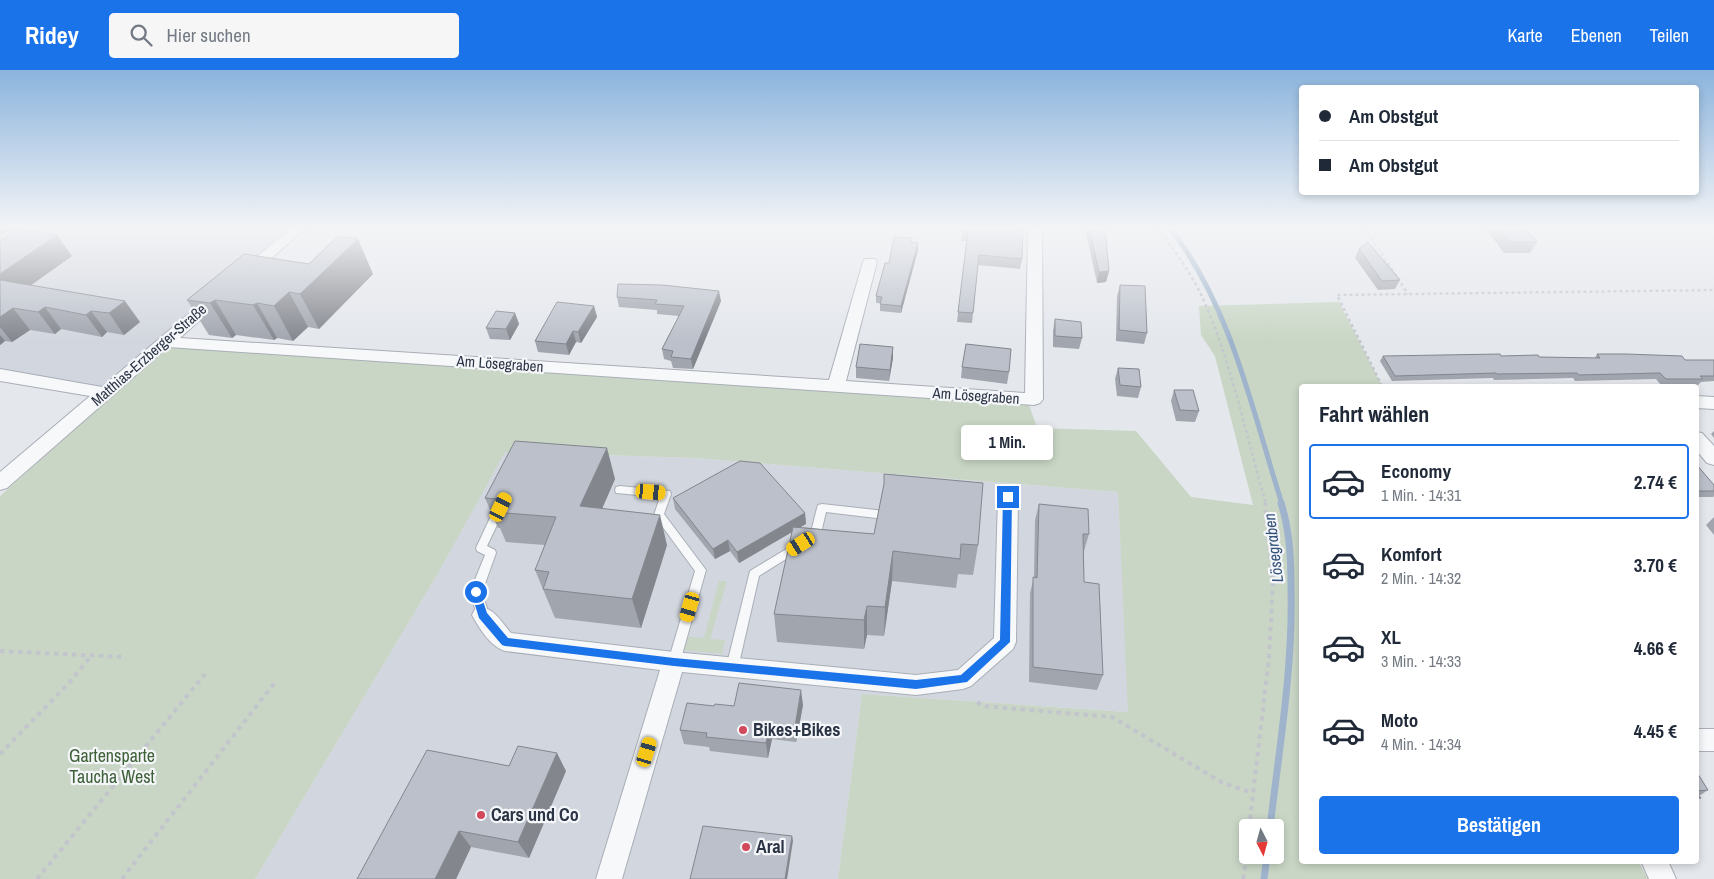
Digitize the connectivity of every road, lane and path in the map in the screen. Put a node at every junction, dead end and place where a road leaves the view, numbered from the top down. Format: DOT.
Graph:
graph roads {
  1 [pos="255,266"];
  2 [pos="869,266"];
  3 [pos="1035,266"];
  4 [pos="1184,266"];
  5 [pos="1390,266"];
  6 [pos="1714,290"];
  7 [pos="1408,294"];
  8 [pos="165,342"];
  9 [pos="0,375"];
  10 [pos="1381,384"];
  11 [pos="836,387"];
  12 [pos="105,393"];
  13 [pos="1699,402"];
  14 [pos="1714,403"];
  15 [pos="1699,441"];
  16 [pos="1714,458"];
  17 [pos="0,483"];
  18 [pos="620,490"];
  19 [pos="1008,497"];
  20 [pos="504,501"];
  21 [pos="876,514"];
  22 [pos="483,615"];
  23 [pos="0,651"];
  24 [pos="92,655"];
  25 [pos="124,657"];
  26 [pos="674,662"];
  27 [pos="732,668"];
  28 [pos="206,674"];
  29 [pos="276,681"];
  30 [pos="977,702"];
  31 [pos="1699,740"];
  32 [pos="1714,740"];
  33 [pos="0,754"];
  34 [pos="1253,792"];
  35 [pos="1250,819"];
  36 [pos="1245,864"];
  37 [pos="1656,864"];
  38 [pos="37,879"];
  39 [pos="122,879"];
  40 [pos="610,879"];
  41 [pos="1243,879"];
  42 [pos="1663,879"];
  1 -- 8 [label="street, Matthias-Erzberger-Straße"];
  2 -- 11 [label="street"];
  3 -- 11 [label="street, Am Lösegraben"];
  4 -- 34 [label="path"];
  5 -- 7 [label="path"];
  6 -- 7 [label="path"];
  7 -- 10 [label="path"];
  8 -- 11 [label="street, Am Lösegraben"];
  8 -- 12 [label="street, Matthias-Erzberger-Straße"];
  9 -- 12 [label="street"];
  12 -- 17 [label="street, Matthias-Erzberger-Straße"];
  13 -- 14 [label="street"];
  15 -- 16 [label="street"];
  18 -- 26 [label="lane"];
  19 -- 27 [label="street"];
  20 -- 22 [label="lane"];
  21 -- 27 [label="lane"];
  22 -- 26 [label="street"];
  23 -- 24 [label="path"];
  24 -- 25 [label="path"];
  24 -- 33 [label="path"];
  26 -- 27 [label="street"];
  26 -- 40 [label="street"];
  28 -- 38 [label="path"];
  29 -- 39 [label="path"];
  30 -- 34 [label="path"];
  31 -- 32 [label="street"];
  34 -- 35 [label="path"];
  36 -- 41 [label="path"];
  37 -- 42 [label="street"];
}
